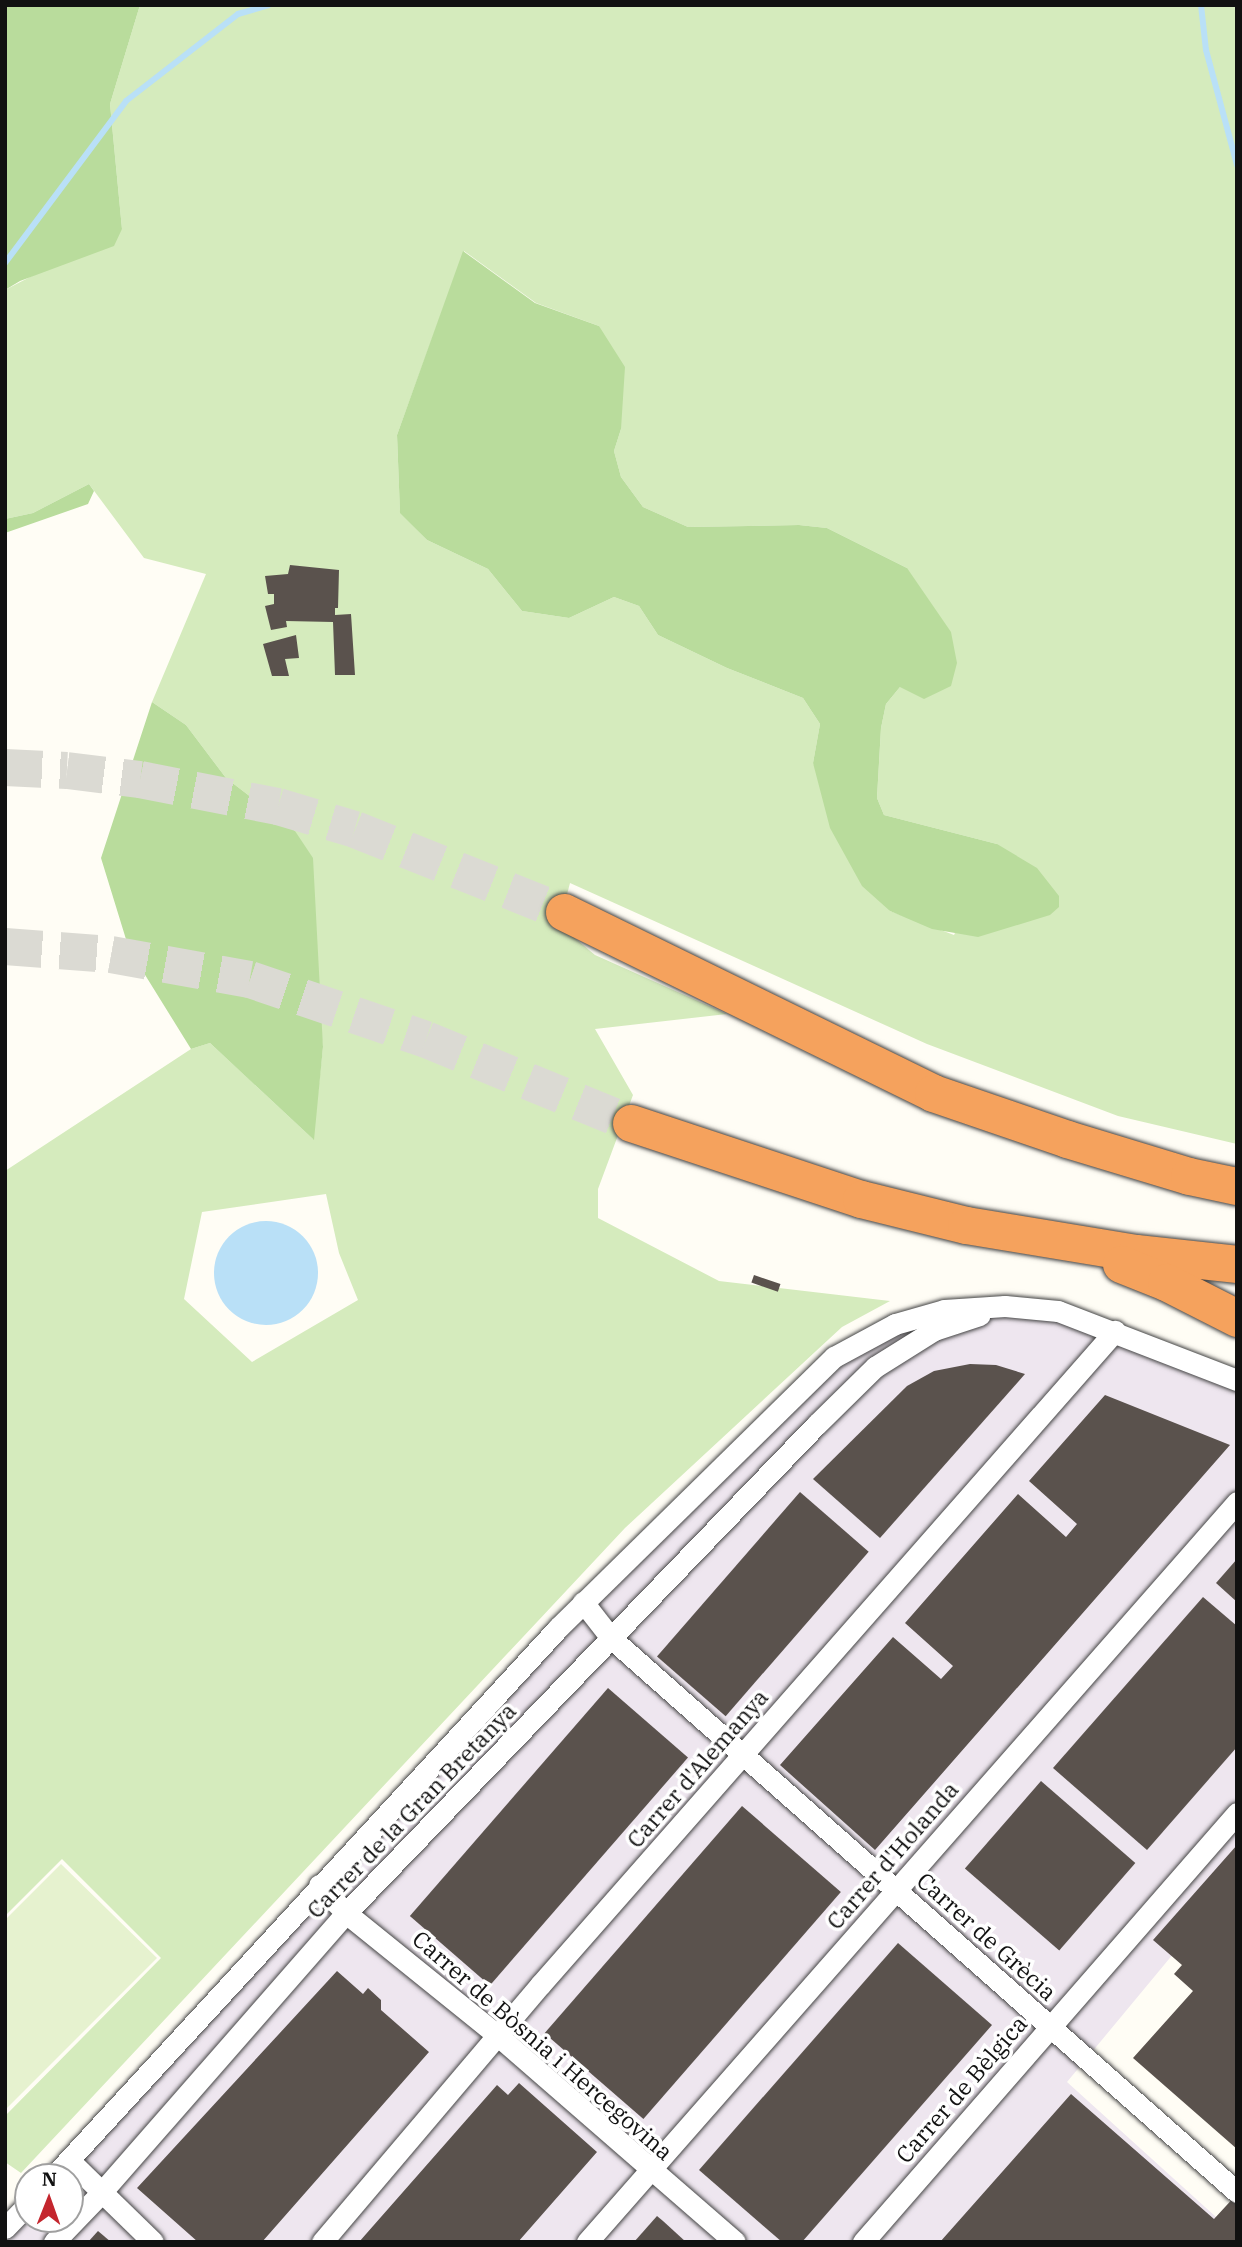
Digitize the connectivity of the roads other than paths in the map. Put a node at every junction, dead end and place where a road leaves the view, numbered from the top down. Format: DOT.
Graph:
graph roads {
  1 [pos="564,912"];
  2 [pos="631,1123"];
  3 [pos="1237,1186"];
  4 [pos="1072,1244"];
  5 [pos="1237,1264"];
  6 [pos="1005,1306"];
  7 [pos="1237,1318"];
  8 [pos="1115,1331"];
  9 [pos="1237,1380"];
  10 [pos="788,1399"];
  11 [pos="816,1425"];
  12 [pos="1237,1502"];
  13 [pos="583,1602"];
  14 [pos="611,1638"];
  15 [pos="743,1756"];
  16 [pos="1237,1813"];
  17 [pos="318,1885"];
  18 [pos="896,1890"];
  19 [pos="346,1913"];
  20 [pos="1051,2027"];
  21 [pos="497,2035"];
  22 [pos="69,2160"];
  23 [pos="66,2163"];
  24 [pos="649,2170"];
  25 [pos="1237,2192"];
  26 [pos="100,2194"];
  27 [pos="54,2242"];
  28 [pos="153,2242"];
  29 [pos="322,2242"];
  30 [pos="587,2242"];
  31 [pos="735,2242"];
  32 [pos="863,2242"];
  1 -- 3 [label="highway"];
  2 -- 4 [label="highway"];
  4 -- 5 [label="highway"];
  4 -- 7 [label="highway"];
  6 -- 8 [label="street, Carrer de la Gran Bretanya"];
  6 -- 10 [label="street, Carrer de la Gran Bretanya"];
  6 -- 11 [label="street, Carrer de la Gran Bretanya"];
  8 -- 9 [label="street, Carrer de la Gran Bretanya"];
  8 -- 15 [label="street, Carrer d'Alemanya"];
  10 -- 11 [label="street"];
  10 -- 13 [label="street, Carrer de la Gran Bretanya"];
  11 -- 14 [label="street, Carrer de la Gran Bretanya"];
  12 -- 18 [label="street, Carrer d'Holanda"];
  13 -- 14 [label="street, Carrer de Grècia"];
  13 -- 17 [label="street, Carrer de la Gran Bretanya"];
  14 -- 15 [label="street, Carrer de Grècia"];
  14 -- 19 [label="street, Carrer de la Gran Bretanya"];
  15 -- 18 [label="street, Carrer de Grècia"];
  15 -- 21 [label="street, Carrer d'Alemanya"];
  16 -- 20 [label="street, Carrer de Bèlgica"];
  17 -- 19 [label="street, Carrer de Bòsnia i Hercegovina"];
  17 -- 22 [label="street, Carrer de la Gran Bretanya"];
  18 -- 20 [label="street, Carrer de Grècia"];
  18 -- 24 [label="street, Carrer d'Holanda"];
  19 -- 21 [label="street, Carrer de Bòsnia i Hercegovina"];
  19 -- 26 [label="street, Carrer de la Gran Bretanya"];
  20 -- 25 [label="street, Carrer de Grècia"];
  20 -- 32 [label="street, Carrer de Bèlgica"];
  21 -- 24 [label="street, Carrer de Bòsnia i Hercegovina"];
  21 -- 29 [label="street, Carrer d'Alemanya"];
  22 -- 23 [label="street, Carrer de la Gran Bretanya"];
  22 -- 26 [label="street"];
  24 -- 30 [label="street, Carrer d'Holanda"];
  24 -- 31 [label="street, Carrer de Bòsnia i Hercegovina"];
  26 -- 27 [label="street, Carrer de la Gran Bretanya"];
  26 -- 28 [label="street"];
}
